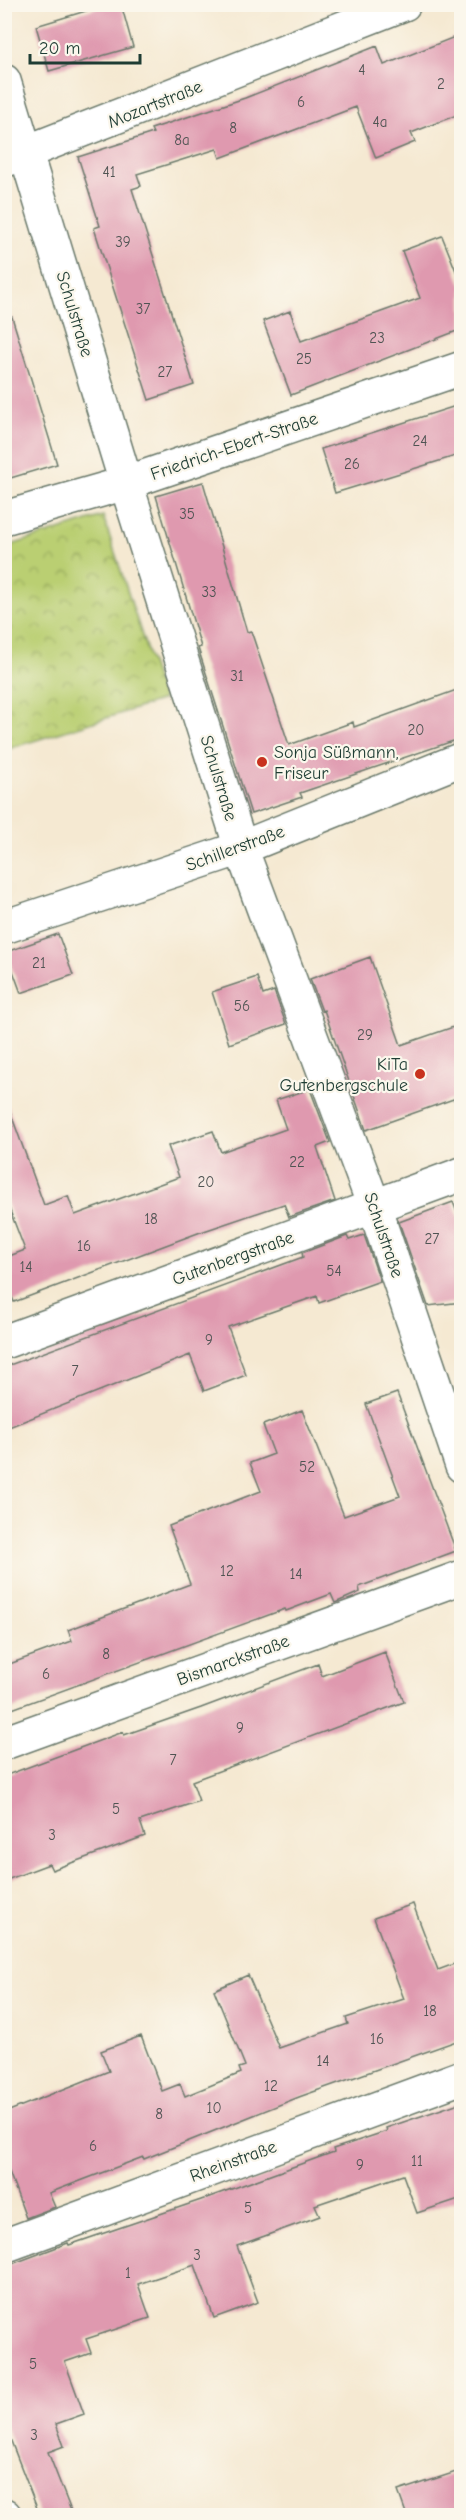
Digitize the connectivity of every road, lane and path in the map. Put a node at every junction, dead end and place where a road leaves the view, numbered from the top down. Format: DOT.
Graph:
graph roads {
  1 [pos="404,4"];
  2 [pos="4,81"];
  3 [pos="16,158"];
  4 [pos="462,368"];
  5 [pos="126,483"];
  6 [pos="4,518"];
  7 [pos="462,759"];
  8 [pos="240,848"];
  9 [pos="4,927"];
  10 [pos="462,1174"];
  11 [pos="374,1206"];
  12 [pos="4,1342"];
  13 [pos="462,1466"];
  14 [pos="462,1577"];
  15 [pos="4,1743"];
  16 [pos="462,2077"];
  17 [pos="4,2246"];
  1 -- 3 [label="street, Mozartstraße"];
  2 -- 3 [label="street, Schulstraße"];
  3 -- 5 [label="street, Schulstraße"];
  4 -- 5 [label="street, Friedrich-Ebert-Straße"];
  5 -- 6 [label="street, Friedrich-Ebert-Straße"];
  5 -- 8 [label="street, Schulstraße"];
  7 -- 8 [label="street, Schillerstraße"];
  8 -- 9 [label="street, Schillerstraße"];
  8 -- 11 [label="street, Schulstraße"];
  10 -- 11 [label="street, Gutenbergstraße"];
  11 -- 12 [label="street, Gutenbergstraße"];
  11 -- 13 [label="street, Schulstraße"];
  14 -- 15 [label="street, Bismarckstraße"];
  16 -- 17 [label="street, Rheinstraße"];
}
